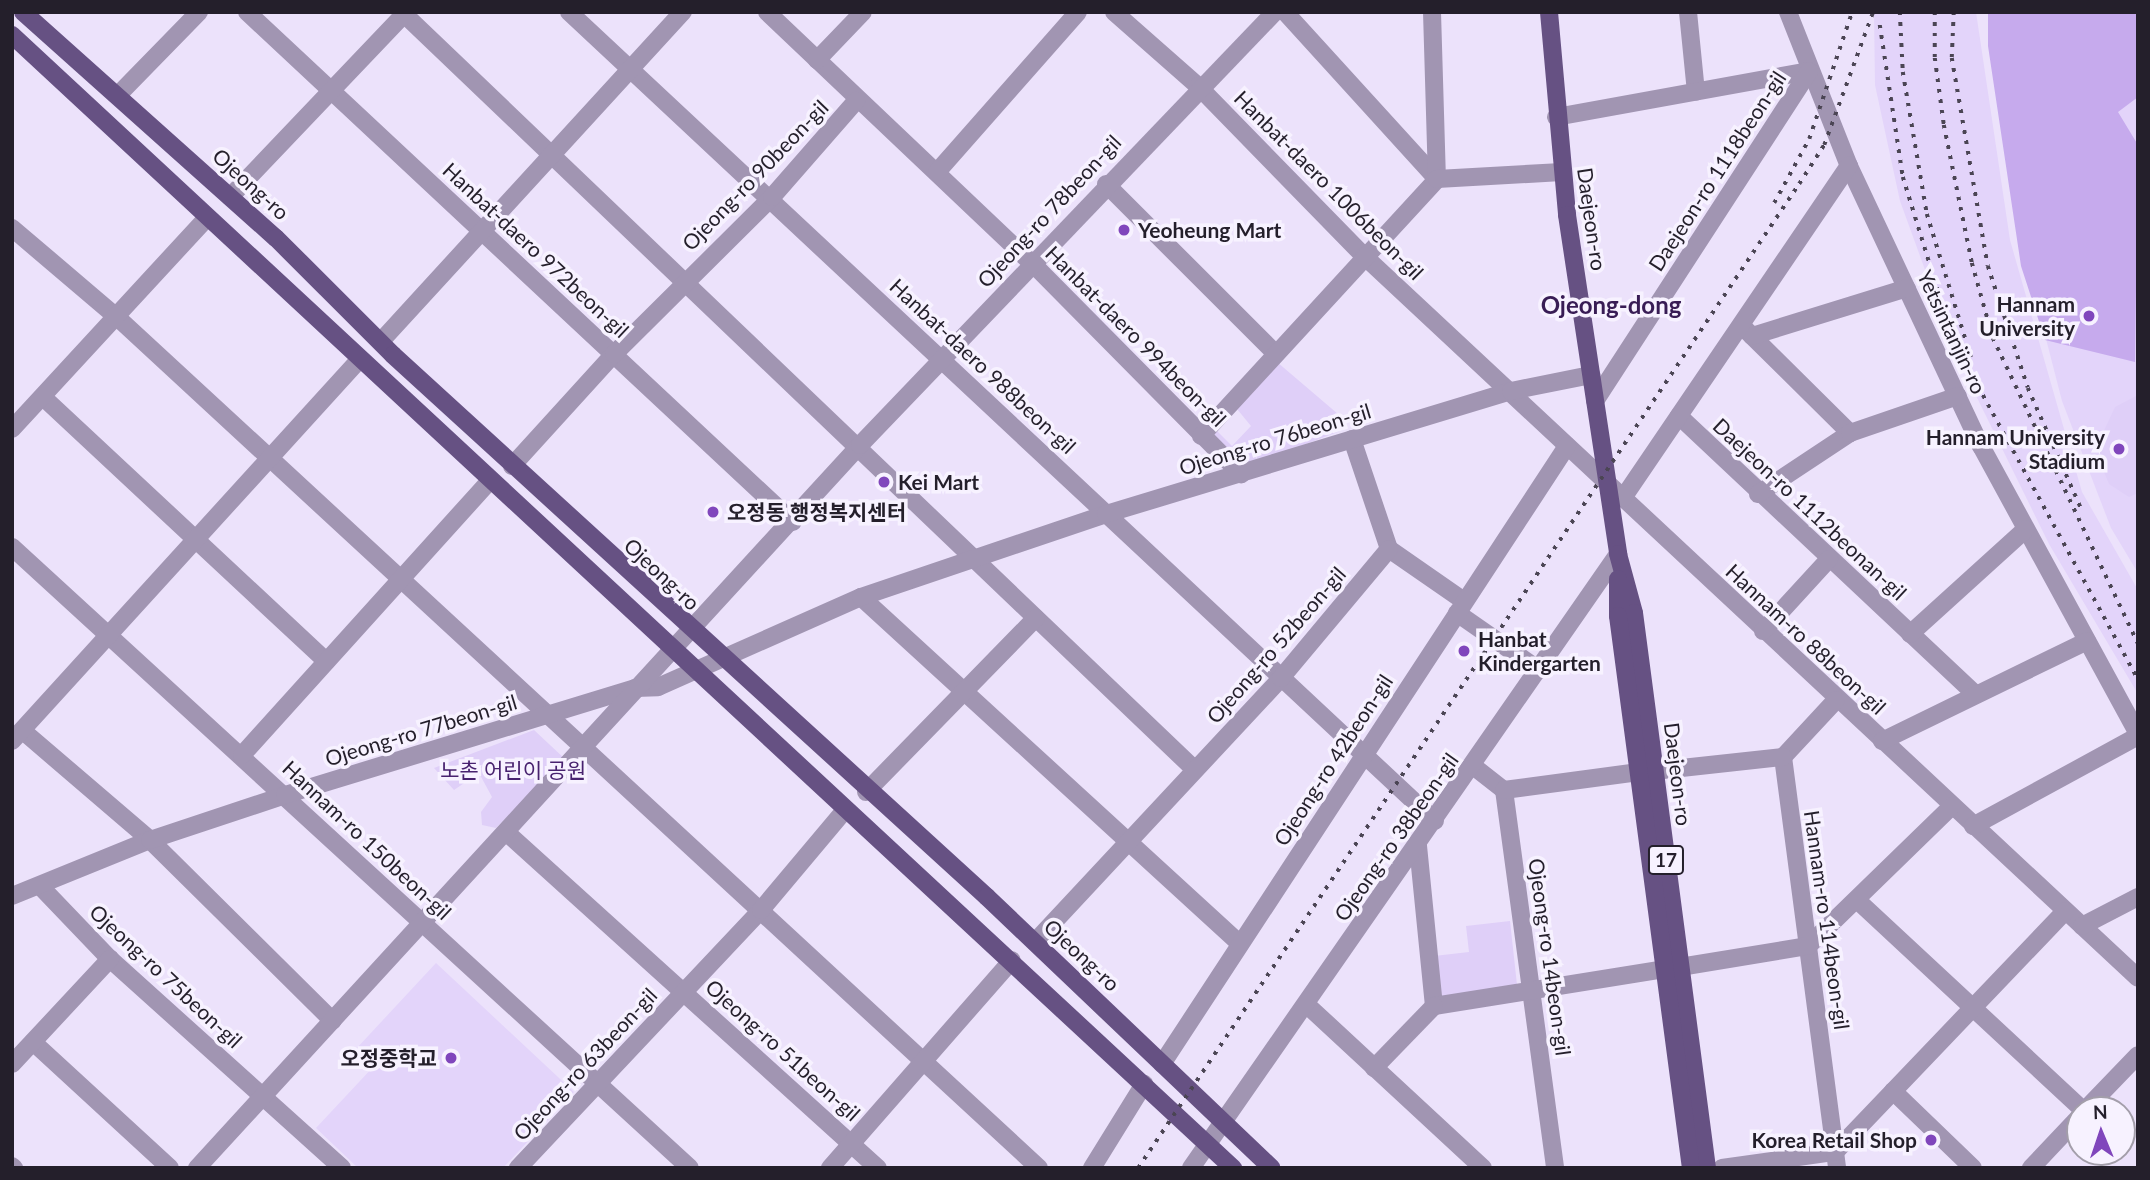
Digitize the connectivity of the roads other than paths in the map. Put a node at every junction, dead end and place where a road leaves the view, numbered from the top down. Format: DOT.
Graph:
graph roads {
  1 [pos="23,12"];
  2 [pos="199,12"];
  3 [pos="247,12"];
  4 [pos="569,12"];
  5 [pos="683,12"];
  6 [pos="767,12"];
  7 [pos="863,12"];
  8 [pos="1078,12"];
  9 [pos="1114,12"];
  10 [pos="1275,12"];
  11 [pos="1285,12"];
  12 [pos="1432,12"];
  13 [pos="1549,12"];
  14 [pos="1688,12"];
  15 [pos="1788,12"];
  16 [pos="405,13"];
  17 [pos="12,35"];
  18 [pos="817,60"];
  19 [pos="631,66"];
  20 [pos="1809,71"];
  21 [pos="1198,86"];
  22 [pos="332,89"];
  23 [pos="1696,92"];
  24 [pos="118,94"];
  25 [pos="856,101"];
  26 [pos="1556,117"];
  27 [pos="550,156"];
  28 [pos="1849,166"];
  29 [pos="937,172"];
  30 [pos="1562,172"];
  31 [pos="1437,179"];
  32 [pos="1107,184"];
  33 [pos="230,197"];
  34 [pos="772,197"];
  35 [pos="207,218"];
  36 [pos="12,228"];
  37 [pos="482,232"];
  38 [pos="1364,256"];
  39 [pos="1033,264"];
  40 [pos="686,280"];
  41 [pos="1907,288"];
  42 [pos="119,318"];
  43 [pos="1747,331"];
  44 [pos="383,339"];
  45 [pos="614,354"];
  46 [pos="1275,354"];
  47 [pos="941,358"];
  48 [pos="360,359"];
  49 [pos="1591,375"];
  50 [pos="1511,391"];
  51 [pos="1958,396"];
  52 [pos="44,398"];
  53 [pos="1595,401"];
  54 [pos="1679,416"];
  55 [pos="12,429"];
  56 [pos="1850,433"];
  57 [pos="1201,436"];
  58 [pos="1352,439"];
  59 [pos="860,445"];
  60 [pos="1567,446"];
  61 [pos="270,458"];
  62 [pos="512,466"];
  63 [pos="1241,474"];
  64 [pos="490,481"];
  65 [pos="1608,484"];
  66 [pos="1758,494"];
  67 [pos="1623,498"];
  68 [pos="1106,514"];
  69 [pos="793,522"];
  70 [pos="2026,529"];
  71 [pos="194,541"];
  72 [pos="12,547"];
  73 [pos="1389,549"];
  74 [pos="1618,554"];
  75 [pos="975,559"];
  76 [pos="1829,559"];
  77 [pos="403,582"];
  78 [pos="861,597"];
  79 [pos="1460,607"];
  80 [pos="1036,618"];
  81 [pos="1763,631"];
  82 [pos="692,632"];
  83 [pos="110,634"];
  84 [pos="1910,634"];
  85 [pos="2087,641"];
  86 [pos="676,649"];
  87 [pos="718,656"];
  88 [pos="326,661"];
  89 [pos="1539,670"];
  90 [pos="701,671"];
  91 [pos="1281,678"];
  92 [pos="635,688"];
  93 [pos="965,693"];
  94 [pos="1976,695"];
  95 [pos="1836,700"];
  96 [pos="546,716"];
  97 [pos="2138,735"];
  98 [pos="17,736"];
  99 [pos="1882,741"];
  100 [pos="585,748"];
  101 [pos="242,755"];
  102 [pos="1364,755"];
  103 [pos="1783,757"];
  104 [pos="1473,766"];
  105 [pos="1195,770"];
  106 [pos="1647,771"];
  107 [pos="1504,790"];
  108 [pos="866,792"];
  109 [pos="285,794"];
  110 [pos="1952,806"];
  111 [pos="844,811"];
  112 [pos="1435,821"];
  113 [pos="1973,826"];
  114 [pos="507,833"];
  115 [pos="150,840"];
  116 [pos="1128,842"];
  117 [pos="1418,846"];
  118 [pos="40,886"];
  119 [pos="12,897"];
  120 [pos="2138,897"];
  121 [pos="1858,901"];
  122 [pos="761,910"];
  123 [pos="2065,911"];
  124 [pos="424,923"];
  125 [pos="2082,926"];
  126 [pos="1035,942"];
  127 [pos="1239,943"];
  128 [pos="1808,946"];
  129 [pos="110,959"];
  130 [pos="1012,960"];
  131 [pos="1672,968"];
  132 [pos="2138,978"];
  133 [pos="1531,990"];
  134 [pos="685,991"];
  135 [pos="1307,1005"];
  136 [pos="1434,1006"];
  137 [pos="1973,1008"];
  138 [pos="333,1021"];
  139 [pos="33,1042"];
  140 [pos="2138,1055"];
  141 [pos="927,1060"];
  142 [pos="12,1064"];
  143 [pos="1162,1064"];
  144 [pos="1374,1068"];
  145 [pos="598,1083"];
  146 [pos="1144,1084"];
  147 [pos="1893,1091"];
  148 [pos="2069,1096"];
  149 [pos="2098,1096"];
  150 [pos="262,1097"];
  151 [pos="1224,1123"];
  152 [pos="2066,1131"];
  153 [pos="1207,1142"];
  154 [pos="852,1143"];
  155 [pos="1836,1160"];
  156 [pos="170,1168"];
  157 [pos="197,1168"];
  158 [pos="342,1168"];
  159 [pos="518,1168"];
  160 [pos="690,1168"];
  161 [pos="830,1168"];
  162 [pos="878,1168"];
  163 [pos="1039,1168"];
  164 [pos="1092,1168"];
  165 [pos="1191,1168"];
  166 [pos="1233,1168"];
  167 [pos="1272,1168"];
  168 [pos="1483,1168"];
  169 [pos="1555,1168"];
  170 [pos="1691,1168"];
  171 [pos="1707,1168"];
  172 [pos="1722,1168"];
  173 [pos="1973,1168"];
  174 [pos="2031,1168"];
  1 -- 24 [label="main road, Ojeong-ro"];
  2 -- 24 [label="street"];
  3 -- 22 [label="street, Hanbat-daero 972beon-gil"];
  4 -- 19 [label="street, Hanbat-daero 988beon-gil"];
  5 -- 19 [label="street"];
  6 -- 18 [label="street, Hanbat-daero 994beon-gil"];
  7 -- 18 [label="street"];
  8 -- 29 [label="street"];
  9 -- 21 [label="street, Hanbat-daero 1006beon-gil"];
  10 -- 21 [label="street, Ojeong-ro 78beon-gil"];
  11 -- 31 [label="street"];
  12 -- 31 [label="street"];
  13 -- 26 [label="main road, Daejeon-ro / 17"];
  14 -- 23 [label="street"];
  15 -- 20 [label="street, Yetsintanjin-ro"];
  16 -- 22 [label="street"];
  16 -- 27 [label="street, Ojeong-ro 90beon-gil"];
  17 -- 35 [label="main road"];
  18 -- 25 [label="street, Hanbat-daero 994beon-gil"];
  19 -- 27 [label="street"];
  19 -- 34 [label="street, Hanbat-daero 988beon-gil"];
  20 -- 23 [label="street"];
  20 -- 28 [label="street, Yetsintanjin-ro"];
  20 -- 53 [label="street, Daejeon-ro 1118beon-gil"];
  21 -- 32 [label="street, Ojeong-ro 78beon-gil"];
  21 -- 38 [label="street, Hanbat-daero 1006beon-gil"];
  22 -- 33 [label="street"];
  22 -- 37 [label="street, Hanbat-daero 972beon-gil"];
  23 -- 26 [label="street"];
  24 -- 33 [label="main road, Ojeong-ro"];
  25 -- 29 [label="street, Hanbat-daero 994beon-gil"];
  25 -- 34 [label="street, Ojeong-ro 90beon-gil"];
  26 -- 30 [label="main road, Daejeon-ro / 17"];
  27 -- 37 [label="street"];
  27 -- 40 [label="street, Ojeong-ro 90beon-gil"];
  28 -- 41 [label="street, Yetsintanjin-ro"];
  28 -- 43 [label="street"];
  29 -- 39 [label="street, Hanbat-daero 994beon-gil"];
  30 -- 31 [label="street"];
  30 -- 49 [label="main road, Daejeon-ro / 17"];
  31 -- 38 [label="street"];
  32 -- 39 [label="street, Ojeong-ro 78beon-gil"];
  32 -- 46 [label="street"];
  33 -- 44 [label="main road, Ojeong-ro"];
  34 -- 40 [label="street, Ojeong-ro 90beon-gil"];
  34 -- 47 [label="street, Hanbat-daero 988beon-gil"];
  35 -- 42 [label="street"];
  35 -- 48 [label="main road"];
  36 -- 42 [label="street, Ojeong-ro 77beon-gil"];
  37 -- 44 [label="street"];
  37 -- 45 [label="street, Hanbat-daero 972beon-gil"];
  38 -- 46 [label="street"];
  38 -- 50 [label="street, Hanbat-daero 1006beon-gil"];
  39 -- 47 [label="street, Ojeong-ro 78beon-gil"];
  39 -- 57 [label="street, Hanbat-daero 994beon-gil"];
  40 -- 45 [label="street, Ojeong-ro 90beon-gil"];
  40 -- 59 [label="street"];
  41 -- 43 [label="street"];
  41 -- 51 [label="street, Yetsintanjin-ro"];
  42 -- 52 [label="street"];
  42 -- 61 [label="street, Ojeong-ro 77beon-gil"];
  43 -- 54 [label="street"];
  43 -- 56 [label="street"];
  44 -- 62 [label="main road, Ojeong-ro"];
  45 -- 62 [label="street, Ojeong-ro 90beon-gil"];
  45 -- 69 [label="street, Hanbat-daero 972beon-gil"];
  46 -- 57 [label="street"];
  47 -- 59 [label="street, Ojeong-ro 78beon-gil"];
  47 -- 68 [label="street, Hanbat-daero 988beon-gil"];
  48 -- 61 [label="street"];
  48 -- 64 [label="main road"];
  49 -- 50 [label="street, Ojeong-ro 76beon-gil"];
  49 -- 53 [label="main road, Daejeon-ro / 17"];
  50 -- 58 [label="street, Ojeong-ro 76beon-gil"];
  50 -- 60 [label="street, Hanbat-daero 1006beon-gil"];
  51 -- 56 [label="street"];
  51 -- 70 [label="street, Yetsintanjin-ro"];
  52 -- 55 [label="street"];
  52 -- 71 [label="street"];
  53 -- 65 [label="main road, Daejeon-ro / 17"];
  54 -- 66 [label="street, Daejeon-ro 1112beonan-gil"];
  54 -- 67 [label="street"];
  56 -- 66 [label="street"];
  57 -- 63 [label="street, Hanbat-daero 994beon-gil"];
  58 -- 63 [label="street, Ojeong-ro 76beon-gil"];
  58 -- 73 [label="street"];
  59 -- 69 [label="street, Ojeong-ro 78beon-gil"];
  59 -- 75 [label="street"];
  60 -- 65 [label="street, Hannam-ro 88beon-gil"];
  60 -- 79 [label="street, Ojeong-ro 42beon-gil"];
  61 -- 71 [label="street"];
  61 -- 77 [label="street, Ojeong-ro 77beon-gil"];
  62 -- 82 [label="main road, Ojeong-ro"];
  63 -- 68 [label="street, Ojeong-ro 76beon-gil"];
  64 -- 77 [label="street"];
  64 -- 86 [label="main road"];
  65 -- 67 [label="street, Hannam-ro 88beon-gil"];
  65 -- 74 [label="main road, Daejeon-ro / 17"];
  66 -- 76 [label="street, Daejeon-ro 1112beonan-gil"];
  67 -- 81 [label="street, Hannam-ro 88beon-gil"];
  68 -- 75 [label="street, Ojeong-ro 76beon-gil"];
  68 -- 91 [label="street, Hanbat-daero 988beon-gil"];
  69 -- 82 [label="street, Ojeong-ro 78beon-gil"];
  70 -- 84 [label="street, Daejeon-ro 1112beonan-gil"];
  70 -- 85 [label="street, Yetsintanjin-ro"];
  71 -- 83 [label="street"];
  71 -- 88 [label="street"];
  72 -- 83 [label="street, Hannam-ro 150beon-gil"];
  73 -- 79 [label="street"];
  73 -- 91 [label="street, Ojeong-ro 52beon-gil"];
  74 -- 89 [label="street, Ojeong-ro 38beon-gil"];
  74 -- 106 [label="main road, Daejeon-ro / 17"];
  75 -- 78 [label="street, Ojeong-ro 76beon-gil"];
  75 -- 80 [label="street"];
  76 -- 81 [label="street"];
  76 -- 84 [label="street, Daejeon-ro 1112beonan-gil"];
  77 -- 88 [label="street"];
  77 -- 96 [label="street, Ojeong-ro 77beon-gil"];
  78 -- 87 [label="street, Ojeong-ro 76beon-gil"];
  78 -- 93 [label="street"];
  79 -- 89 [label="street"];
  79 -- 102 [label="street, Ojeong-ro 42beon-gil"];
  80 -- 93 [label="street"];
  80 -- 105 [label="street"];
  81 -- 95 [label="street, Hannam-ro 88beon-gil"];
  82 -- 86 [label="street, Ojeong-ro 78beon-gil"];
  82 -- 87 [label="main road, Ojeong-ro"];
  83 -- 98 [label="street"];
  83 -- 101 [label="street, Hannam-ro 150beon-gil"];
  84 -- 94 [label="street, Daejeon-ro 1112beonan-gil"];
  85 -- 94 [label="street"];
  85 -- 97 [label="street, Yetsintanjin-ro"];
  86 -- 90 [label="main road"];
  86 -- 92 [label="street"];
  87 -- 90 [label="street, Ojeong-ro 76beon-gil"];
  87 -- 108 [label="main road, Ojeong-ro"];
  88 -- 101 [label="street"];
  89 -- 104 [label="street, Ojeong-ro 38beon-gil"];
  90 -- 92 [label="street, Ojeong-ro 77beon-gil"];
  90 -- 111 [label="main road"];
  91 -- 102 [label="street, Hanbat-daero 988beon-gil"];
  91 -- 105 [label="street, Ojeong-ro 52beon-gil"];
  92 -- 96 [label="street, Ojeong-ro 77beon-gil"];
  92 -- 100 [label="street"];
  93 -- 108 [label="street"];
  93 -- 116 [label="street"];
  94 -- 99 [label="street"];
  95 -- 99 [label="street, Hannam-ro 88beon-gil"];
  95 -- 103 [label="street"];
  96 -- 100 [label="street"];
  96 -- 109 [label="street, Ojeong-ro 77beon-gil"];
  97 -- 113 [label="street"];
  98 -- 115 [label="street"];
  99 -- 110 [label="street, Hannam-ro 88beon-gil"];
  100 -- 114 [label="street"];
  100 -- 122 [label="street"];
  101 -- 109 [label="street, Hannam-ro 150beon-gil"];
  102 -- 112 [label="street, Hanbat-daero 988beon-gil"];
  102 -- 127 [label="street, Ojeong-ro 42beon-gil"];
  103 -- 106 [label="street"];
  103 -- 128 [label="street, Hannam-ro 114beon-gil"];
  104 -- 107 [label="street"];
  104 -- 112 [label="street, Ojeong-ro 38beon-gil"];
  105 -- 116 [label="street, Ojeong-ro 52beon-gil"];
  106 -- 107 [label="street"];
  106 -- 131 [label="main road, Daejeon-ro / 17"];
  107 -- 133 [label="street, Ojeong-ro 14beon-gil"];
  108 -- 126 [label="main road, Ojeong-ro"];
  109 -- 115 [label="street, Ojeong-ro 77beon-gil"];
  109 -- 124 [label="street, Hannam-ro 150beon-gil"];
  110 -- 113 [label="street, Hannam-ro 88beon-gil"];
  110 -- 121 [label="street"];
  111 -- 122 [label="street, Ojeong-ro 63beon-gil"];
  111 -- 130 [label="main road"];
  112 -- 117 [label="street, Ojeong-ro 38beon-gil"];
  113 -- 123 [label="street, Hannam-ro 88beon-gil"];
  114 -- 124 [label="street"];
  114 -- 134 [label="street, Ojeong-ro 63beon-gil"];
  115 -- 118 [label="street, Ojeong-ro 77beon-gil"];
  115 -- 138 [label="street"];
  116 -- 126 [label="street, Ojeong-ro 52beon-gil"];
  116 -- 127 [label="street"];
  117 -- 135 [label="street, Ojeong-ro 38beon-gil"];
  117 -- 136 [label="street"];
  118 -- 119 [label="street, Ojeong-ro 77beon-gil"];
  118 -- 129 [label="street, Ojeong-ro 75beon-gil"];
  120 -- 125 [label="street"];
  121 -- 128 [label="street"];
  121 -- 137 [label="street"];
  122 -- 134 [label="street, Ojeong-ro 63beon-gil"];
  122 -- 141 [label="street"];
  123 -- 125 [label="street, Hannam-ro 88beon-gil"];
  123 -- 137 [label="street"];
  124 -- 138 [label="street"];
  124 -- 145 [label="street, Hannam-ro 150beon-gil"];
  125 -- 132 [label="street, Hannam-ro 88beon-gil"];
  126 -- 143 [label="main road, Ojeong-ro"];
  127 -- 143 [label="street, Ojeong-ro 42beon-gil"];
  128 -- 131 [label="street"];
  128 -- 155 [label="street, Hannam-ro 114beon-gil"];
  129 -- 139 [label="street"];
  129 -- 150 [label="street, Ojeong-ro 75beon-gil"];
  130 -- 141 [label="street, Ojeong-ro 51beon-gil"];
  130 -- 146 [label="main road"];
  131 -- 133 [label="street"];
  131 -- 170 [label="main road, Daejeon-ro / 17"];
  131 -- 171 [label="main road, Daejeon-ro / 17"];
  133 -- 136 [label="street"];
  133 -- 169 [label="street, Ojeong-ro 14beon-gil"];
  134 -- 145 [label="street, Ojeong-ro 63beon-gil"];
  134 -- 154 [label="street, Ojeong-ro 51beon-gil"];
  135 -- 144 [label="street"];
  135 -- 151 [label="street, Ojeong-ro 38beon-gil"];
  136 -- 144 [label="street"];
  137 -- 147 [label="street"];
  137 -- 148 [label="street"];
  138 -- 150 [label="street"];
  139 -- 142 [label="street"];
  139 -- 156 [label="street"];
  140 -- 149 [label="street"];
  141 -- 154 [label="street, Ojeong-ro 51beon-gil"];
  141 -- 163 [label="street"];
  143 -- 151 [label="main road, Ojeong-ro"];
  144 -- 168 [label="street"];
  145 -- 159 [label="street, Ojeong-ro 63beon-gil"];
  145 -- 160 [label="street, Hannam-ro 150beon-gil"];
  146 -- 153 [label="main road"];
  146 -- 164 [label="street"];
  147 -- 155 [label="street"];
  147 -- 173 [label="street"];
  150 -- 157 [label="street"];
  150 -- 158 [label="street"];
  151 -- 153 [label="street, Ojeong-ro 38beon-gil"];
  151 -- 167 [label="main road, Ojeong-ro"];
  152 -- 174 [label="street"];
  153 -- 165 [label="street, Ojeong-ro 38beon-gil"];
  153 -- 166 [label="main road"];
  154 -- 161 [label="street, Ojeong-ro 51beon-gil"];
  154 -- 162 [label="street"];
  155 -- 172 [label="street"];
}
